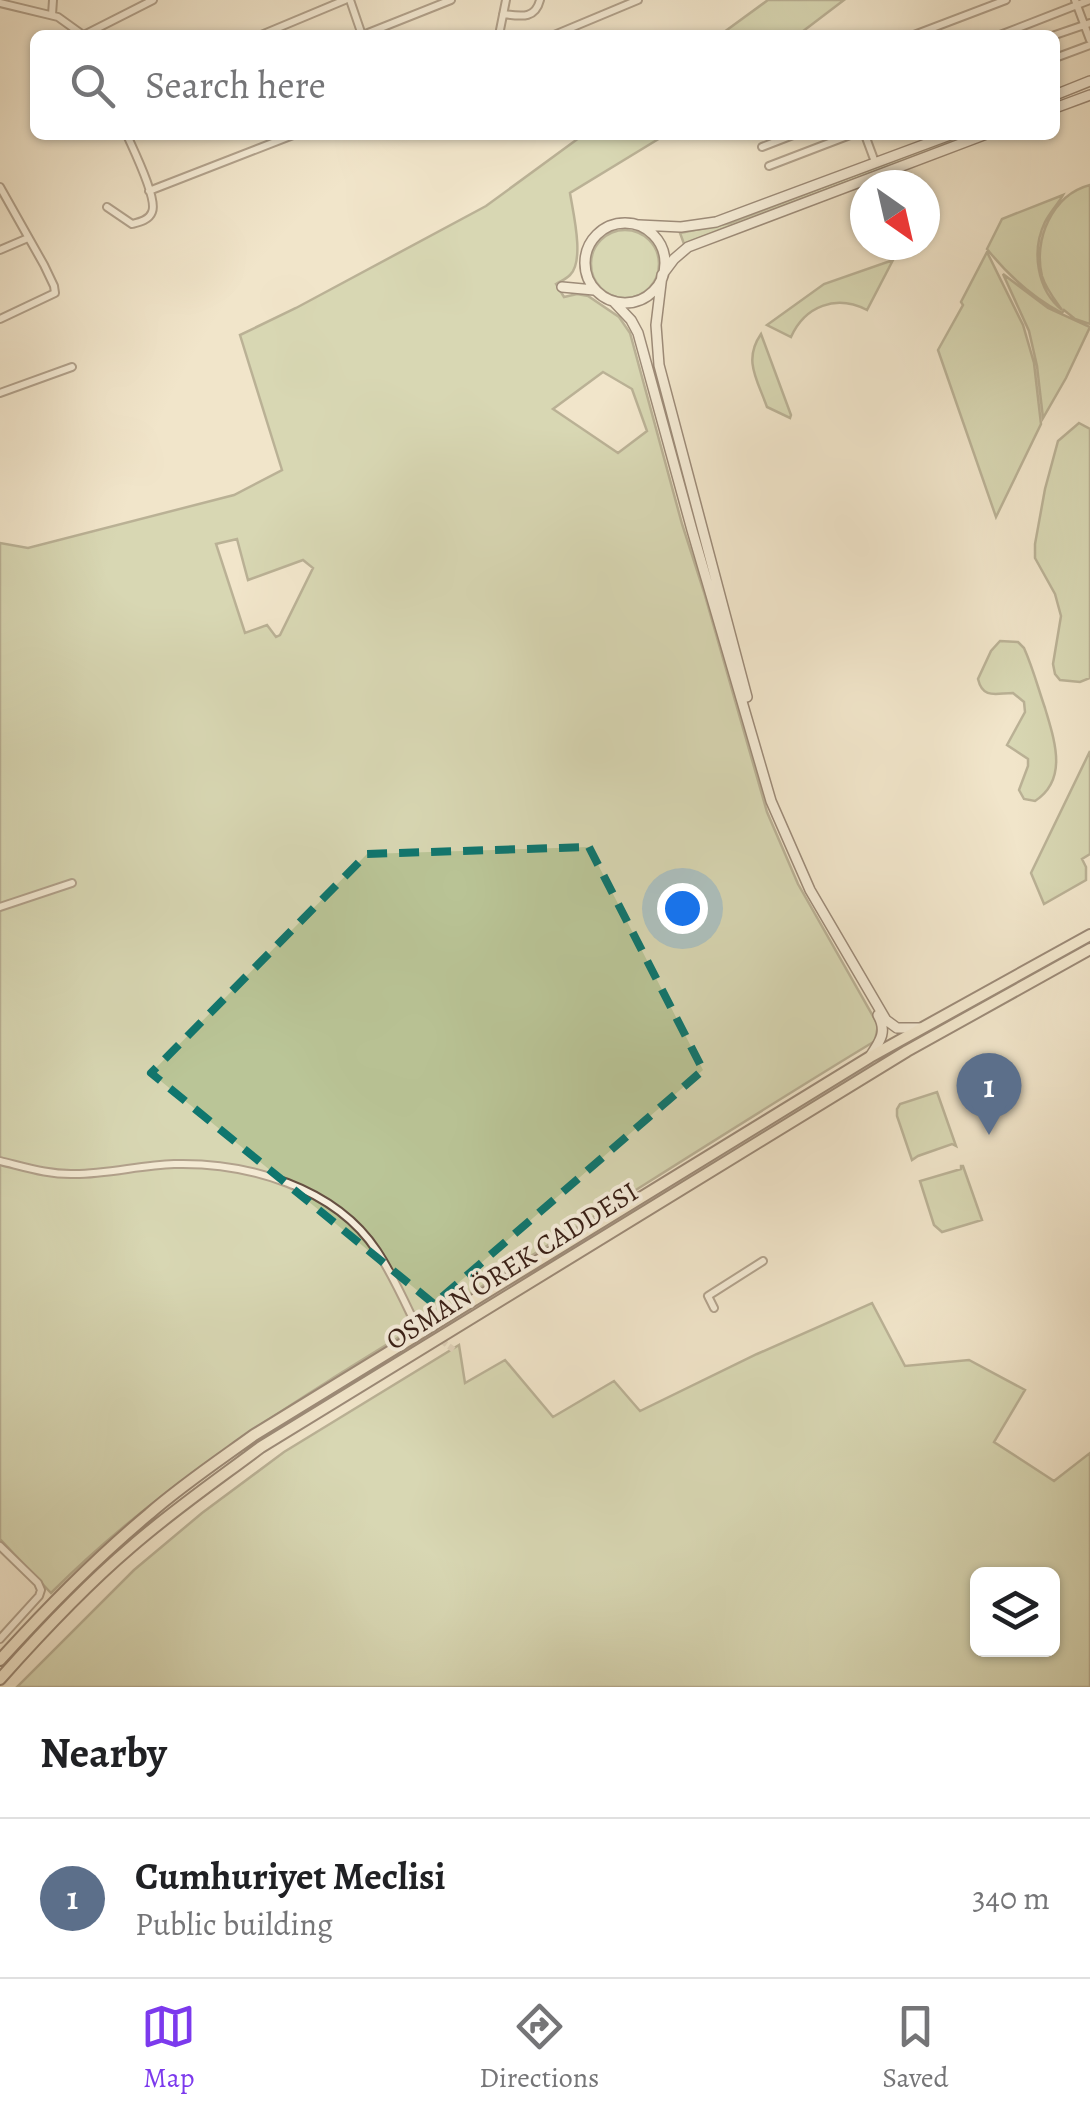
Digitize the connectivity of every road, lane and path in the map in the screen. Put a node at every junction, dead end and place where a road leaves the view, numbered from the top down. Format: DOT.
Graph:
graph roads {
  1 [pos="53,0"];
  2 [pos="152,0"];
  3 [pos="348,0"];
  4 [pos="450,0"];
  5 [pos="506,0"];
  6 [pos="540,0"];
  7 [pos="638,0"];
  8 [pos="1006,0"];
  9 [pos="1090,0"];
  10 [pos="0,3"];
  11 [pos="1076,3"];
  12 [pos="133,4"];
  13 [pos="503,14"];
  14 [pos="52,15"];
  15 [pos="1087,24"];
  16 [pos="78,30"];
  17 [pos="92,30"];
  18 [pos="273,30"];
  19 [pos="361,30"];
  20 [pos="375,30"];
  21 [pos="501,30"];
  22 [pos="566,30"];
  23 [pos="927,30"];
  24 [pos="1018,30"];
  25 [pos="1060,33"];
  26 [pos="1090,42"];
  27 [pos="1060,56"];
  28 [pos="1090,81"];
  29 [pos="1060,92"];
  30 [pos="1090,95"];
  31 [pos="1060,106"];
  32 [pos="129,140"];
  33 [pos="279,140"];
  34 [pos="779,140"];
  35 [pos="837,140"];
  36 [pos="866,140"];
  37 [pos="937,140"];
  38 [pos="971,140"];
  39 [pos="762,146"];
  40 [pos="875,164"];
  41 [pos="768,166"];
  42 [pos="0,188"];
  43 [pos="150,191"];
  44 [pos="107,207"];
  45 [pos="639,225"];
  46 [pos="28,238"];
  47 [pos="0,250"];
  48 [pos="586,263"];
  49 [pos="662,275"];
  50 [pos="596,290"];
  51 [pos="614,302"];
  52 [pos="0,319"];
  53 [pos="72,367"];
  54 [pos="0,393"];
  55 [pos="780,826"];
  56 [pos="72,883"];
  57 [pos="0,908"];
  58 [pos="1090,935"];
  59 [pos="1090,950"];
  60 [pos="848,958"];
  61 [pos="920,1028"];
  62 [pos="870,1057"];
  63 [pos="0,1161"];
  64 [pos="763,1262"];
  65 [pos="714,1308"];
  66 [pos="413,1319"];
  67 [pos="0,1546"];
  68 [pos="0,1638"];
  69 [pos="0,1660"];
  70 [pos="0,1680"];
  1 -- 14 [label="street"];
  2 -- 12 [label="street"];
  3 -- 18 [label="street"];
  3 -- 19 [label="street"];
  4 -- 20 [label="street"];
  5 -- 13 [label="street"];
  6 -- 13 [label="street"];
  7 -- 22 [label="street"];
  8 -- 23 [label="street"];
  9 -- 11 [label="street"];
  10 -- 14 [label="street"];
  11 -- 15 [label="street"];
  11 -- 24 [label="street"];
  12 -- 17 [label="street"];
  13 -- 21 [label="street"];
  14 -- 16 [label="street"];
  15 -- 25 [label="street"];
  15 -- 26 [label="street"];
  26 -- 27 [label="street"];
  28 -- 29 [label="street"];
  30 -- 31 [label="street"];
  32 -- 43 [label="street"];
  33 -- 43 [label="street"];
  34 -- 39 [label="street"];
  35 -- 41 [label="street"];
  36 -- 40 [label="street"];
  37 -- 40 [label="street"];
  38 -- 49 [label="street"];
  40 -- 45 [label="street"];
  42 -- 46 [label="street"];
  43 -- 44 [label="street"];
  45 -- 48 [label="street"];
  45 -- 49 [label="street"];
  46 -- 47 [label="street"];
  46 -- 52 [label="street"];
  48 -- 50 [label="street"];
  48 -- 50 [label="street"];
  49 -- 51 [label="street"];
  49 -- 55 [label="street"];
  50 -- 51 [label="street"];
  51 -- 55 [label="street"];
  53 -- 54 [label="street"];
  55 -- 60 [label="street"];
  56 -- 57 [label="street"];
  58 -- 61 [label="main road, OSMAN ÖREK CADDESI"];
  59 -- 70 [label="main road, OSMAN ÖREK CADDESI"];
  60 -- 61 [label="street"];
  60 -- 62 [label="street"];
  61 -- 62 [label="main road, OSMAN ÖREK CADDESI"];
  62 -- 69 [label="main road, OSMAN ÖREK CADDESI"];
  63 -- 66 [label="street"];
  64 -- 65 [label="street"];
  67 -- 68 [label="street"];
}
